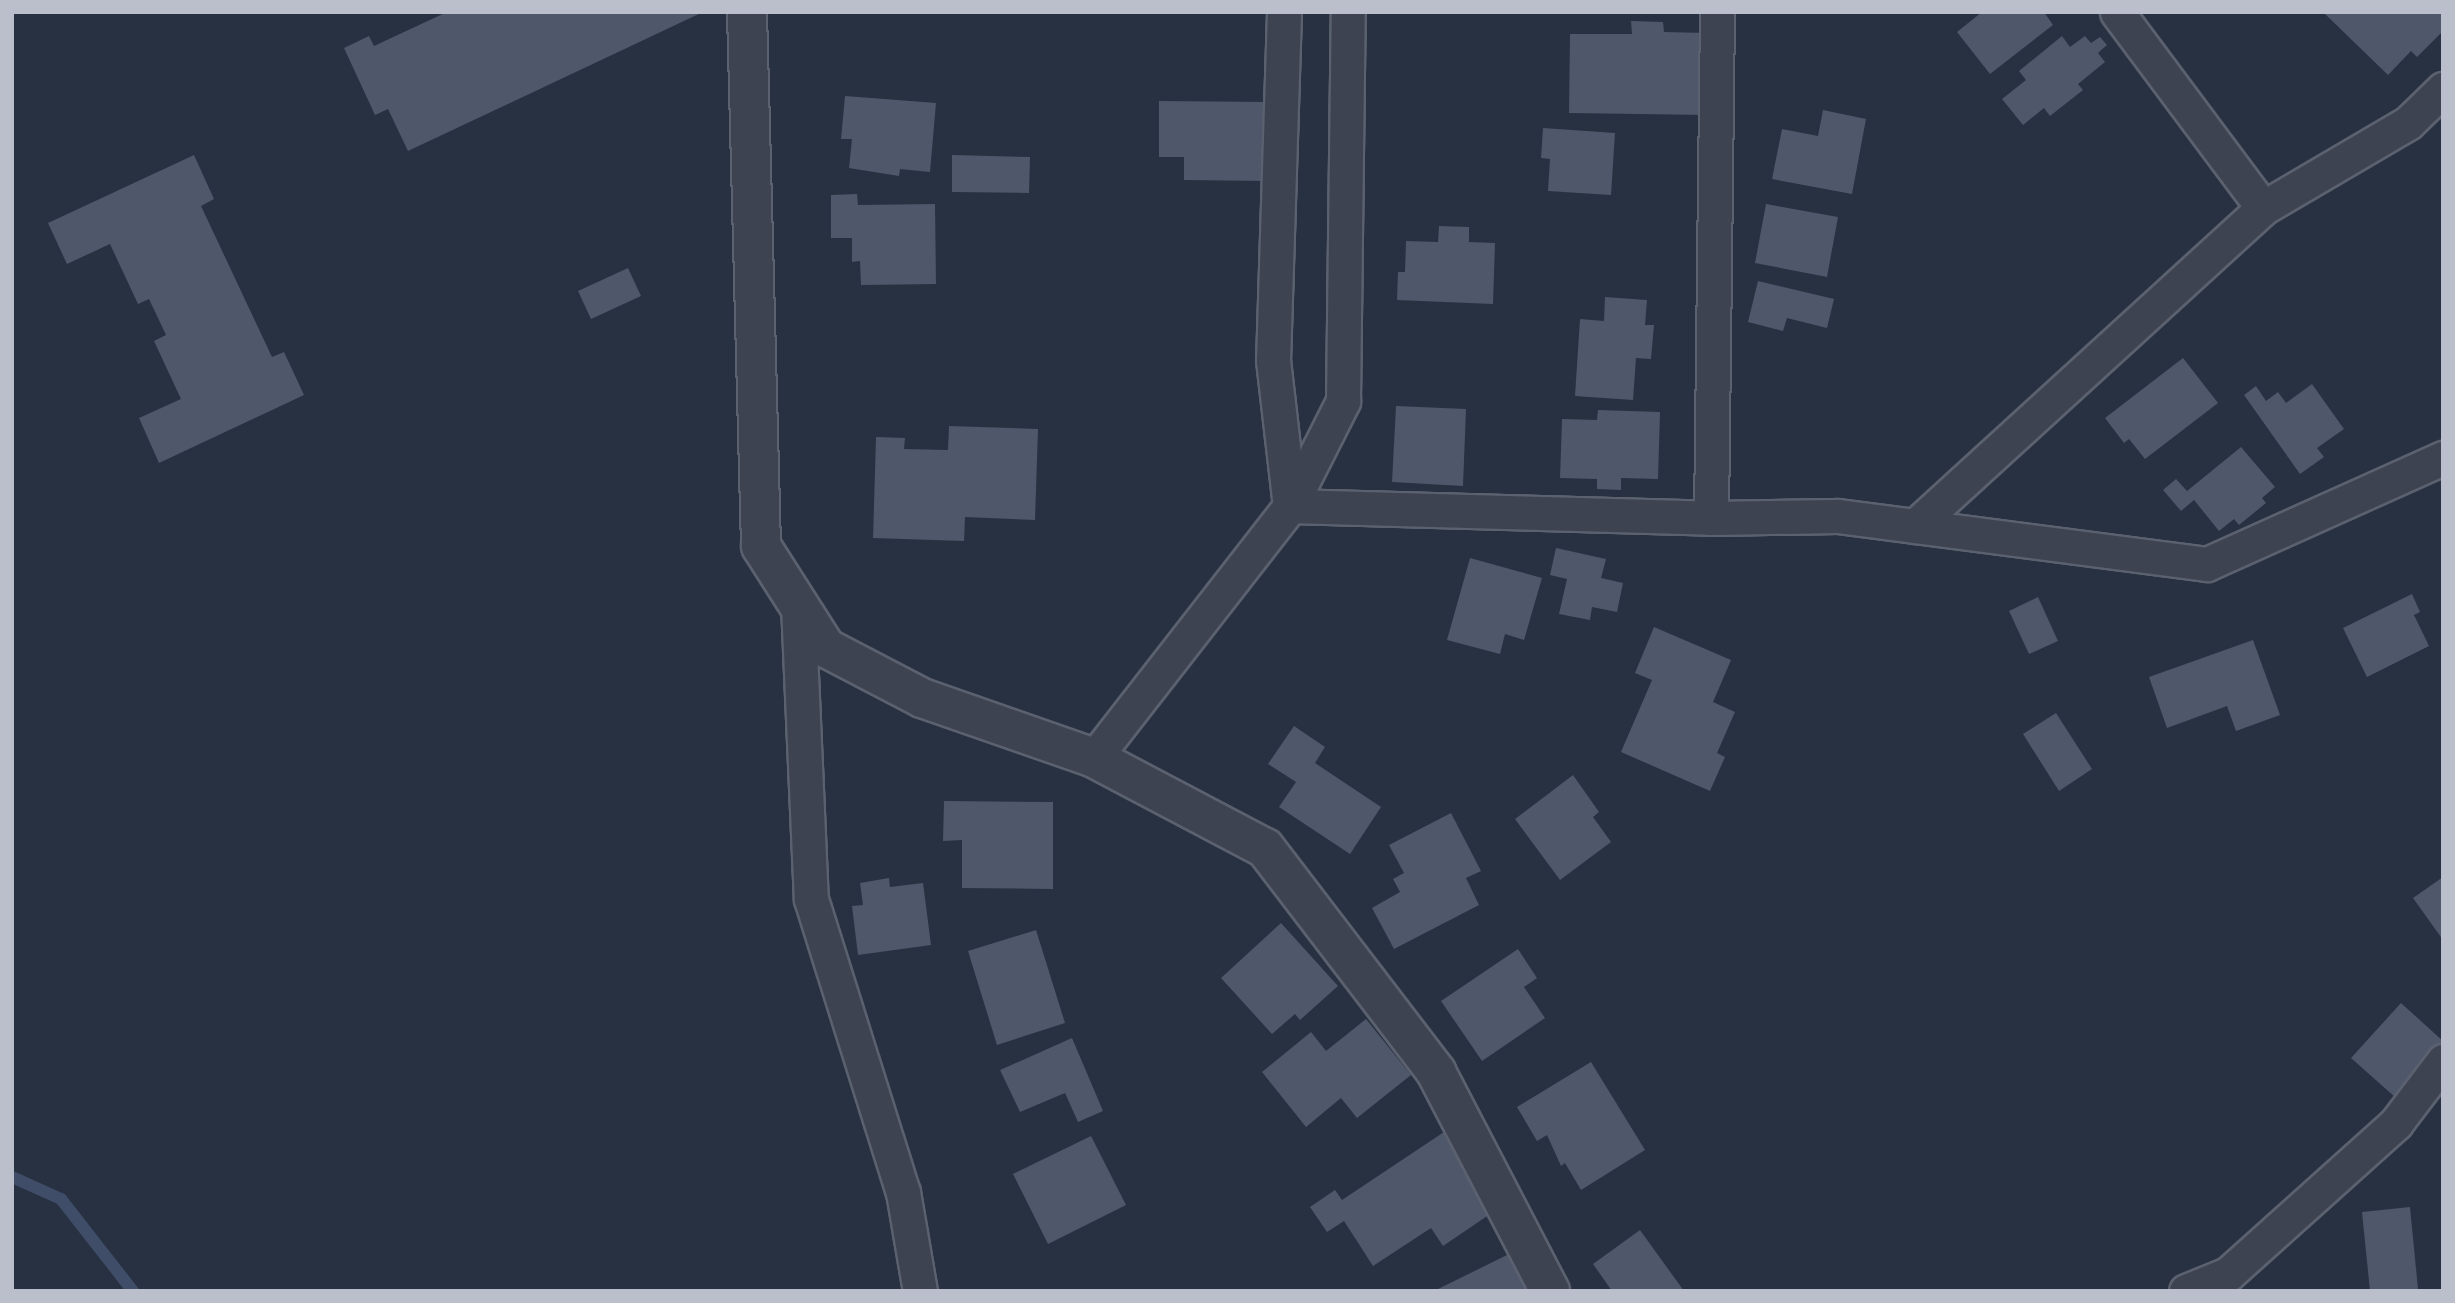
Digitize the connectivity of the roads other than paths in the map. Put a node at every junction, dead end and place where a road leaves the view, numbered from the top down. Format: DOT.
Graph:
graph roads {
  1 [pos="747,12"];
  2 [pos="1284,12"];
  3 [pos="1348,12"];
  4 [pos="1717,12"];
  5 [pos="2117,12"];
  6 [pos="2443,89"];
  7 [pos="2263,208"];
  8 [pos="2443,457"];
  9 [pos="1290,506"];
  10 [pos="1711,518"];
  11 [pos="1915,526"];
  12 [pos="798,605"];
  13 [pos="1094,758"];
  14 [pos="2443,1060"];
  15 [pos="920,1291"];
  16 [pos="1550,1291"];
  17 [pos="2186,1291"];
  1 -- 12 [label="street"];
  2 -- 9 [label="street"];
  3 -- 9 [label="street"];
  4 -- 10 [label="street"];
  5 -- 7 [label="street"];
  6 -- 7 [label="street"];
  7 -- 11 [label="street"];
  8 -- 11 [label="street"];
  9 -- 10 [label="street"];
  9 -- 13 [label="street"];
  10 -- 11 [label="street"];
  12 -- 13 [label="street"];
  12 -- 15 [label="street"];
  13 -- 16 [label="street"];
  14 -- 17 [label="street"];
}
